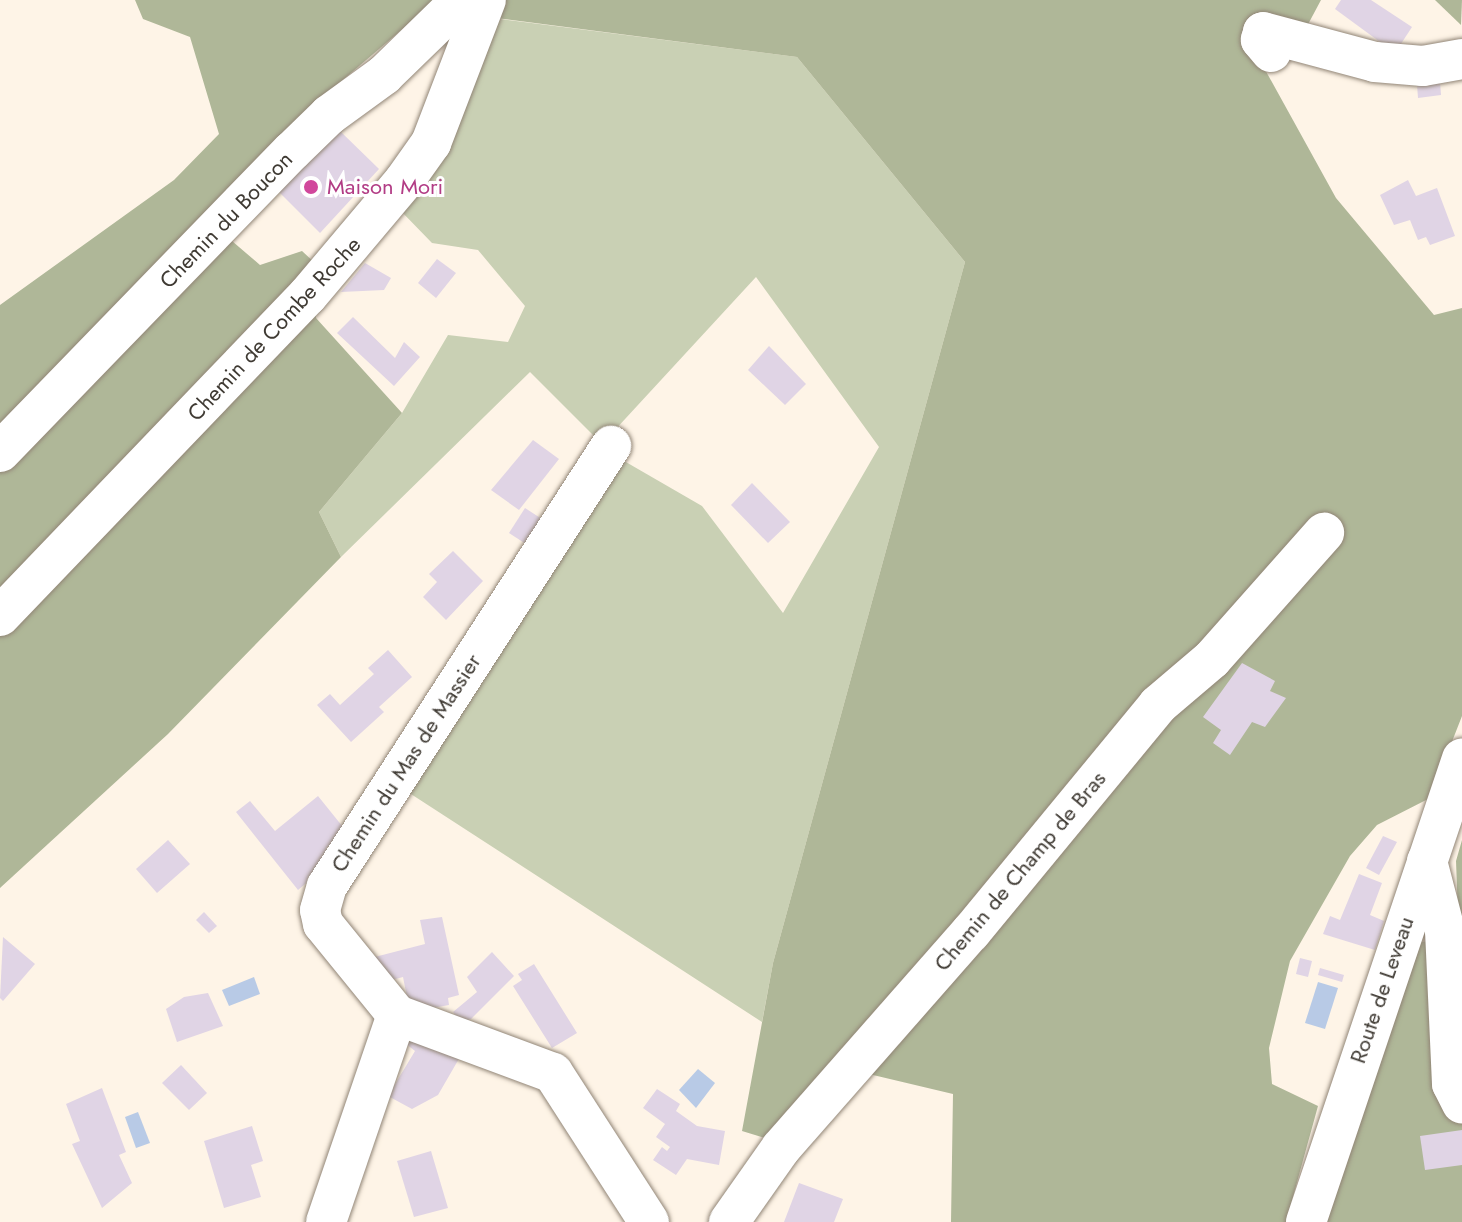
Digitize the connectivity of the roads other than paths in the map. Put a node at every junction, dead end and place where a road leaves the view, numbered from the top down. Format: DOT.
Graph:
graph roads {
  1 [pos="461,0"];
  2 [pos="486,0"];
  3 [pos="1271,52"];
  4 [pos="1462,59"];
  5 [pos="611,446"];
  6 [pos="0,452"];
  7 [pos="1324,533"];
  8 [pos="0,616"];
  9 [pos="1462,759"];
  10 [pos="1427,861"];
  11 [pos="397,1015"];
  12 [pos="1462,1104"];
  13 [pos="326,1222"];
  14 [pos="649,1222"];
  15 [pos="729,1222"];
  16 [pos="1306,1222"];
  1 -- 6 [label="street, Chemin du Boucon"];
  2 -- 8 [label="street, Chemin de Combe Roche"];
  3 -- 4 [label="street"];
  5 -- 11 [label="street, Chemin du Mas de Massier"];
  7 -- 15 [label="street, Chemin de Champ de Bras"];
  9 -- 10 [label="street, Route de Leveau"];
  10 -- 12 [label="street"];
  10 -- 16 [label="street, Route de Leveau"];
  11 -- 13 [label="street"];
  11 -- 14 [label="street"];
}
